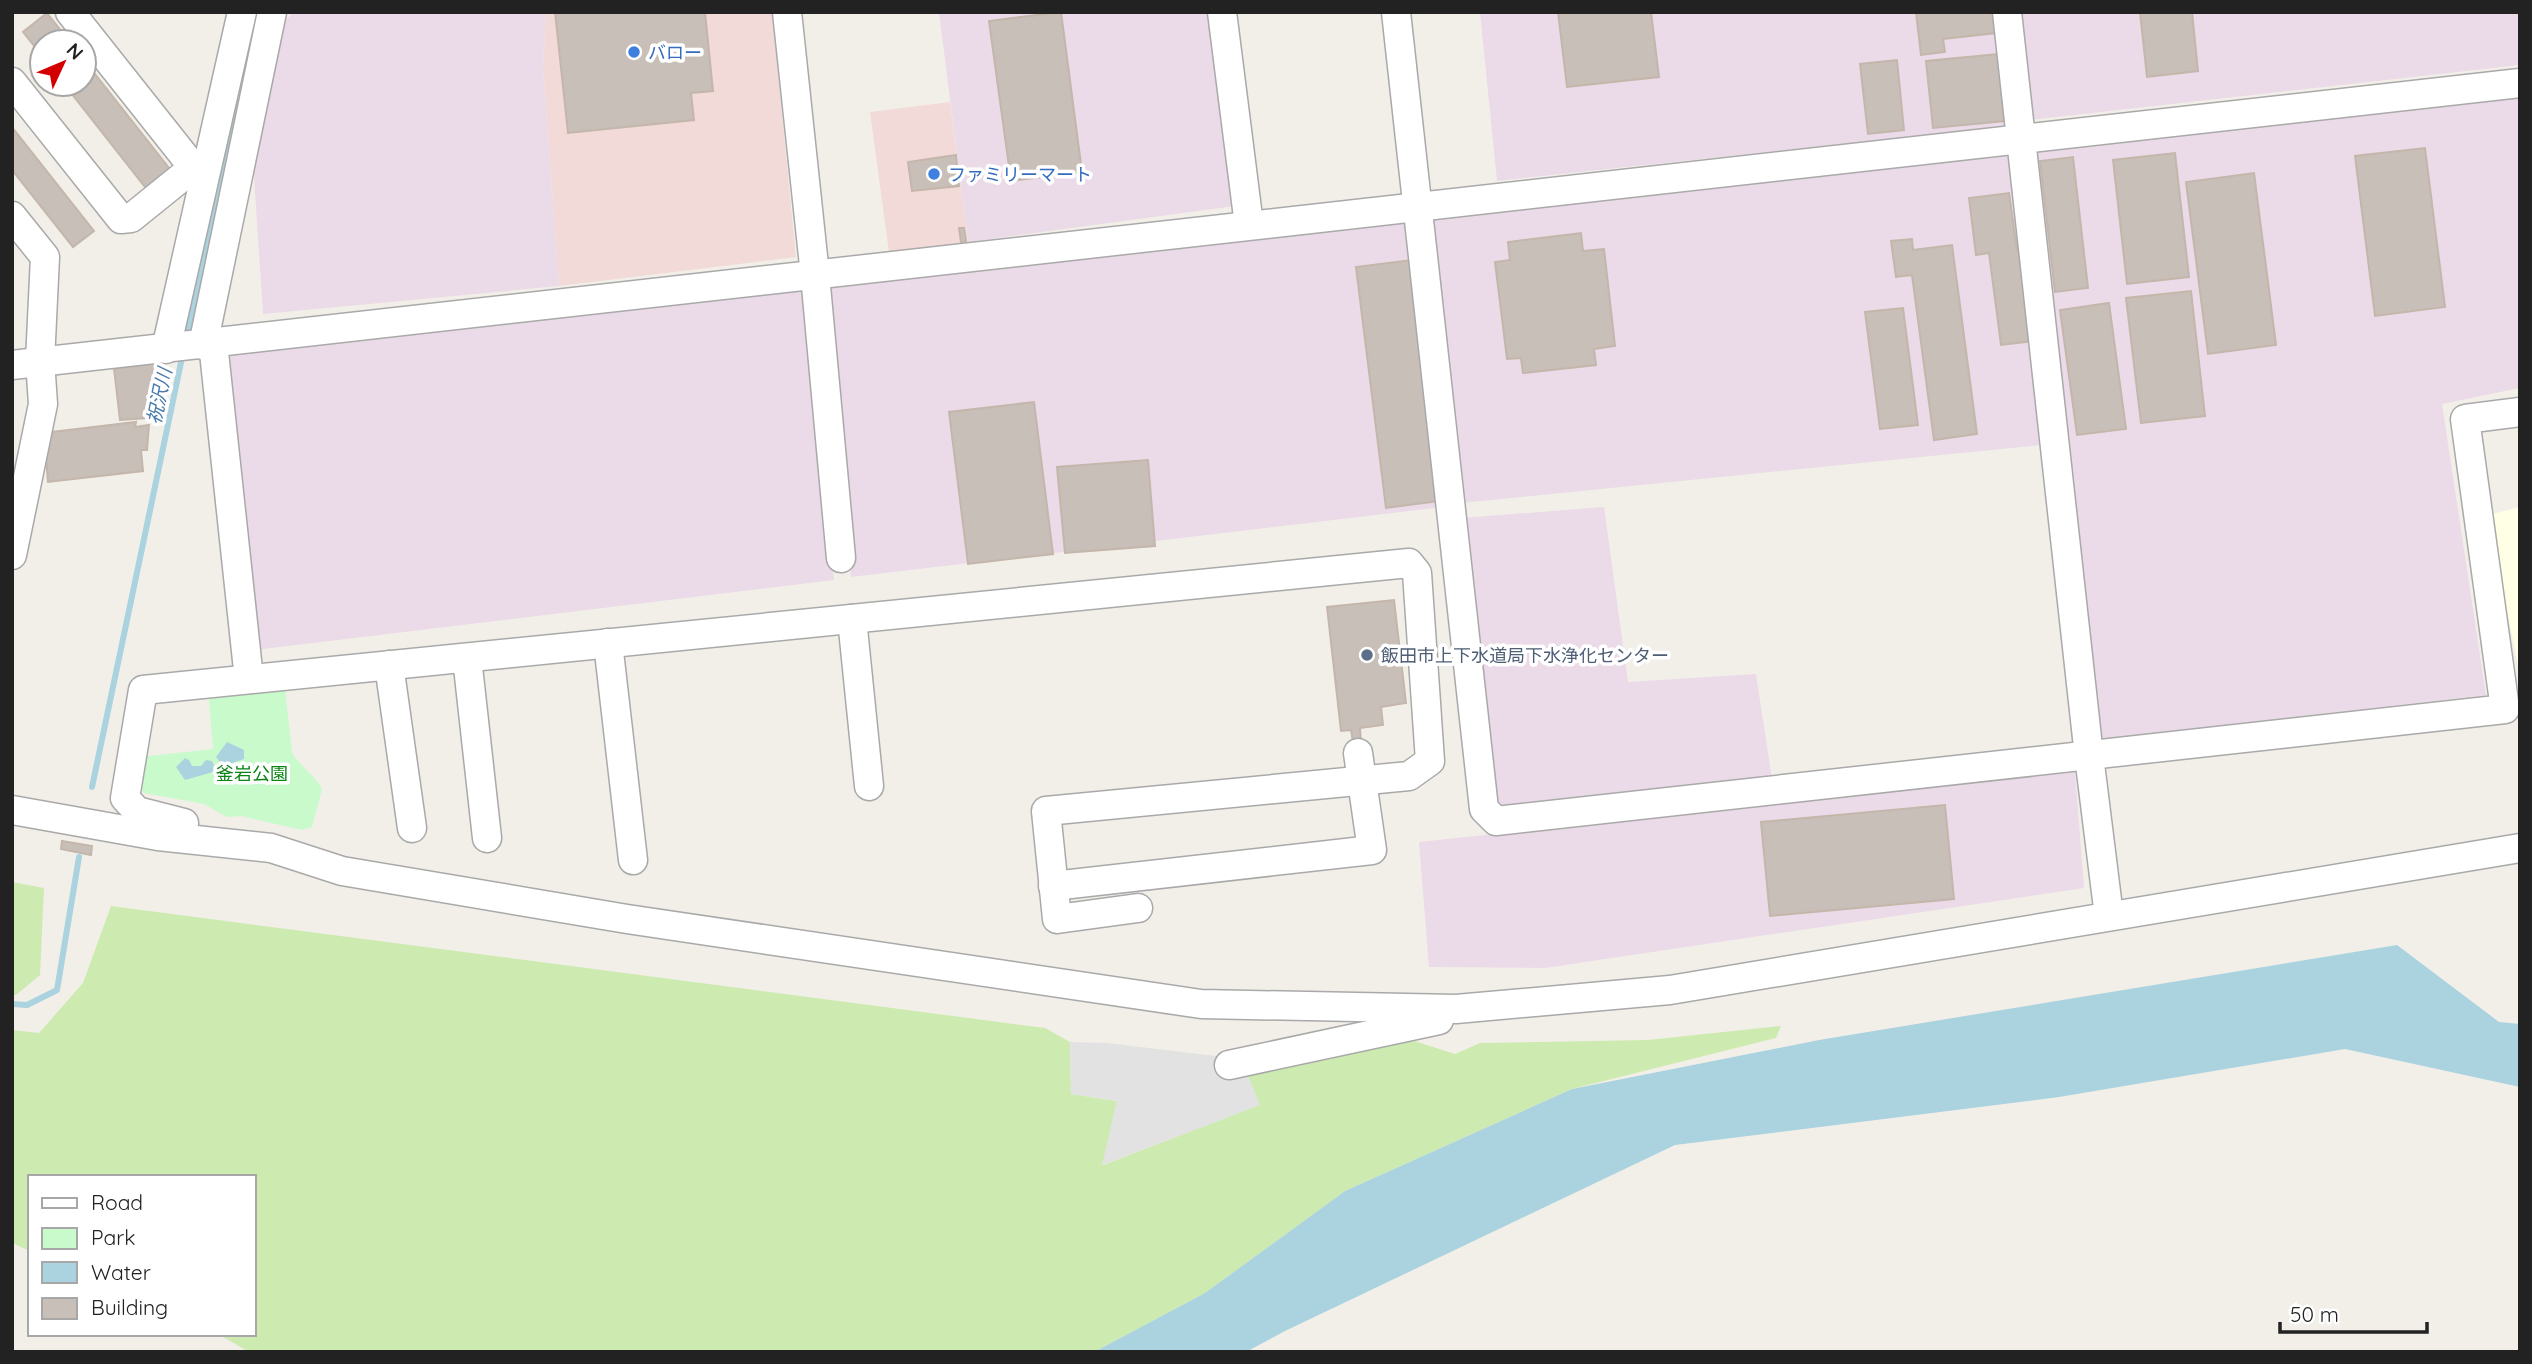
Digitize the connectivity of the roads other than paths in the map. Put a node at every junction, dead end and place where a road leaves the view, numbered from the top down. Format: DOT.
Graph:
graph roads {
  1 [pos="70,12"];
  2 [pos="242,12"];
  3 [pos="787,12"];
  4 [pos="1222,12"];
  5 [pos="1396,12"];
  6 [pos="2007,12"];
  7 [pos="269,25"];
  8 [pos="12,82"];
  9 [pos="2520,83"];
  10 [pos="2022,140"];
  11 [pos="1416,206"];
  12 [pos="12,216"];
  13 [pos="1249,225"];
  14 [pos="815,275"];
  15 [pos="190,346"];
  16 [pos="40,361"];
  17 [pos="12,365"];
  18 [pos="2520,412"];
  19 [pos="12,555"];
  20 [pos="841,558"];
  21 [pos="852,619"];
  22 [pos="608,643"];
  23 [pos="467,658"];
  24 [pos="389,665"];
  25 [pos="249,679"];
  26 [pos="1357,753"];
  27 [pos="2089,756"];
  28 [pos="1362,781"];
  29 [pos="870,786"];
  30 [pos="12,810"];
  31 [pos="412,828"];
  32 [pos="487,838"];
  33 [pos="210,843"];
  34 [pos="2520,848"];
  35 [pos="633,860"];
  36 [pos="1054,886"];
  37 [pos="1138,908"];
  38 [pos="2109,916"];
  39 [pos="1456,1009"];
  40 [pos="1229,1065"];
  1 -- 8 [label="street"];
  2 -- 15 [label="street"];
  3 -- 14 [label="street"];
  4 -- 13 [label="street"];
  5 -- 11 [label="street"];
  6 -- 10 [label="street"];
  7 -- 15 [label="street"];
  9 -- 10 [label="street"];
  10 -- 11 [label="street"];
  10 -- 27 [label="street"];
  11 -- 13 [label="street"];
  11 -- 27 [label="street"];
  12 -- 16 [label="street"];
  13 -- 14 [label="street"];
  14 -- 15 [label="street"];
  14 -- 20 [label="street"];
  15 -- 16 [label="street"];
  15 -- 25 [label="street"];
  16 -- 17 [label="street"];
  16 -- 19 [label="street"];
  18 -- 27 [label="street"];
  21 -- 22 [label="street"];
  21 -- 28 [label="street"];
  21 -- 29 [label="street"];
  22 -- 23 [label="street"];
  22 -- 35 [label="street"];
  23 -- 24 [label="street"];
  23 -- 32 [label="street"];
  24 -- 25 [label="street"];
  24 -- 31 [label="street"];
  25 -- 33 [label="street"];
  26 -- 28 [label="street"];
  27 -- 38 [label="street"];
  28 -- 36 [label="street"];
  28 -- 36 [label="street"];
  30 -- 33 [label="street"];
  33 -- 39 [label="street"];
  34 -- 38 [label="street"];
  36 -- 37 [label="street"];
  38 -- 39 [label="street"];
  39 -- 40 [label="street"];
}
